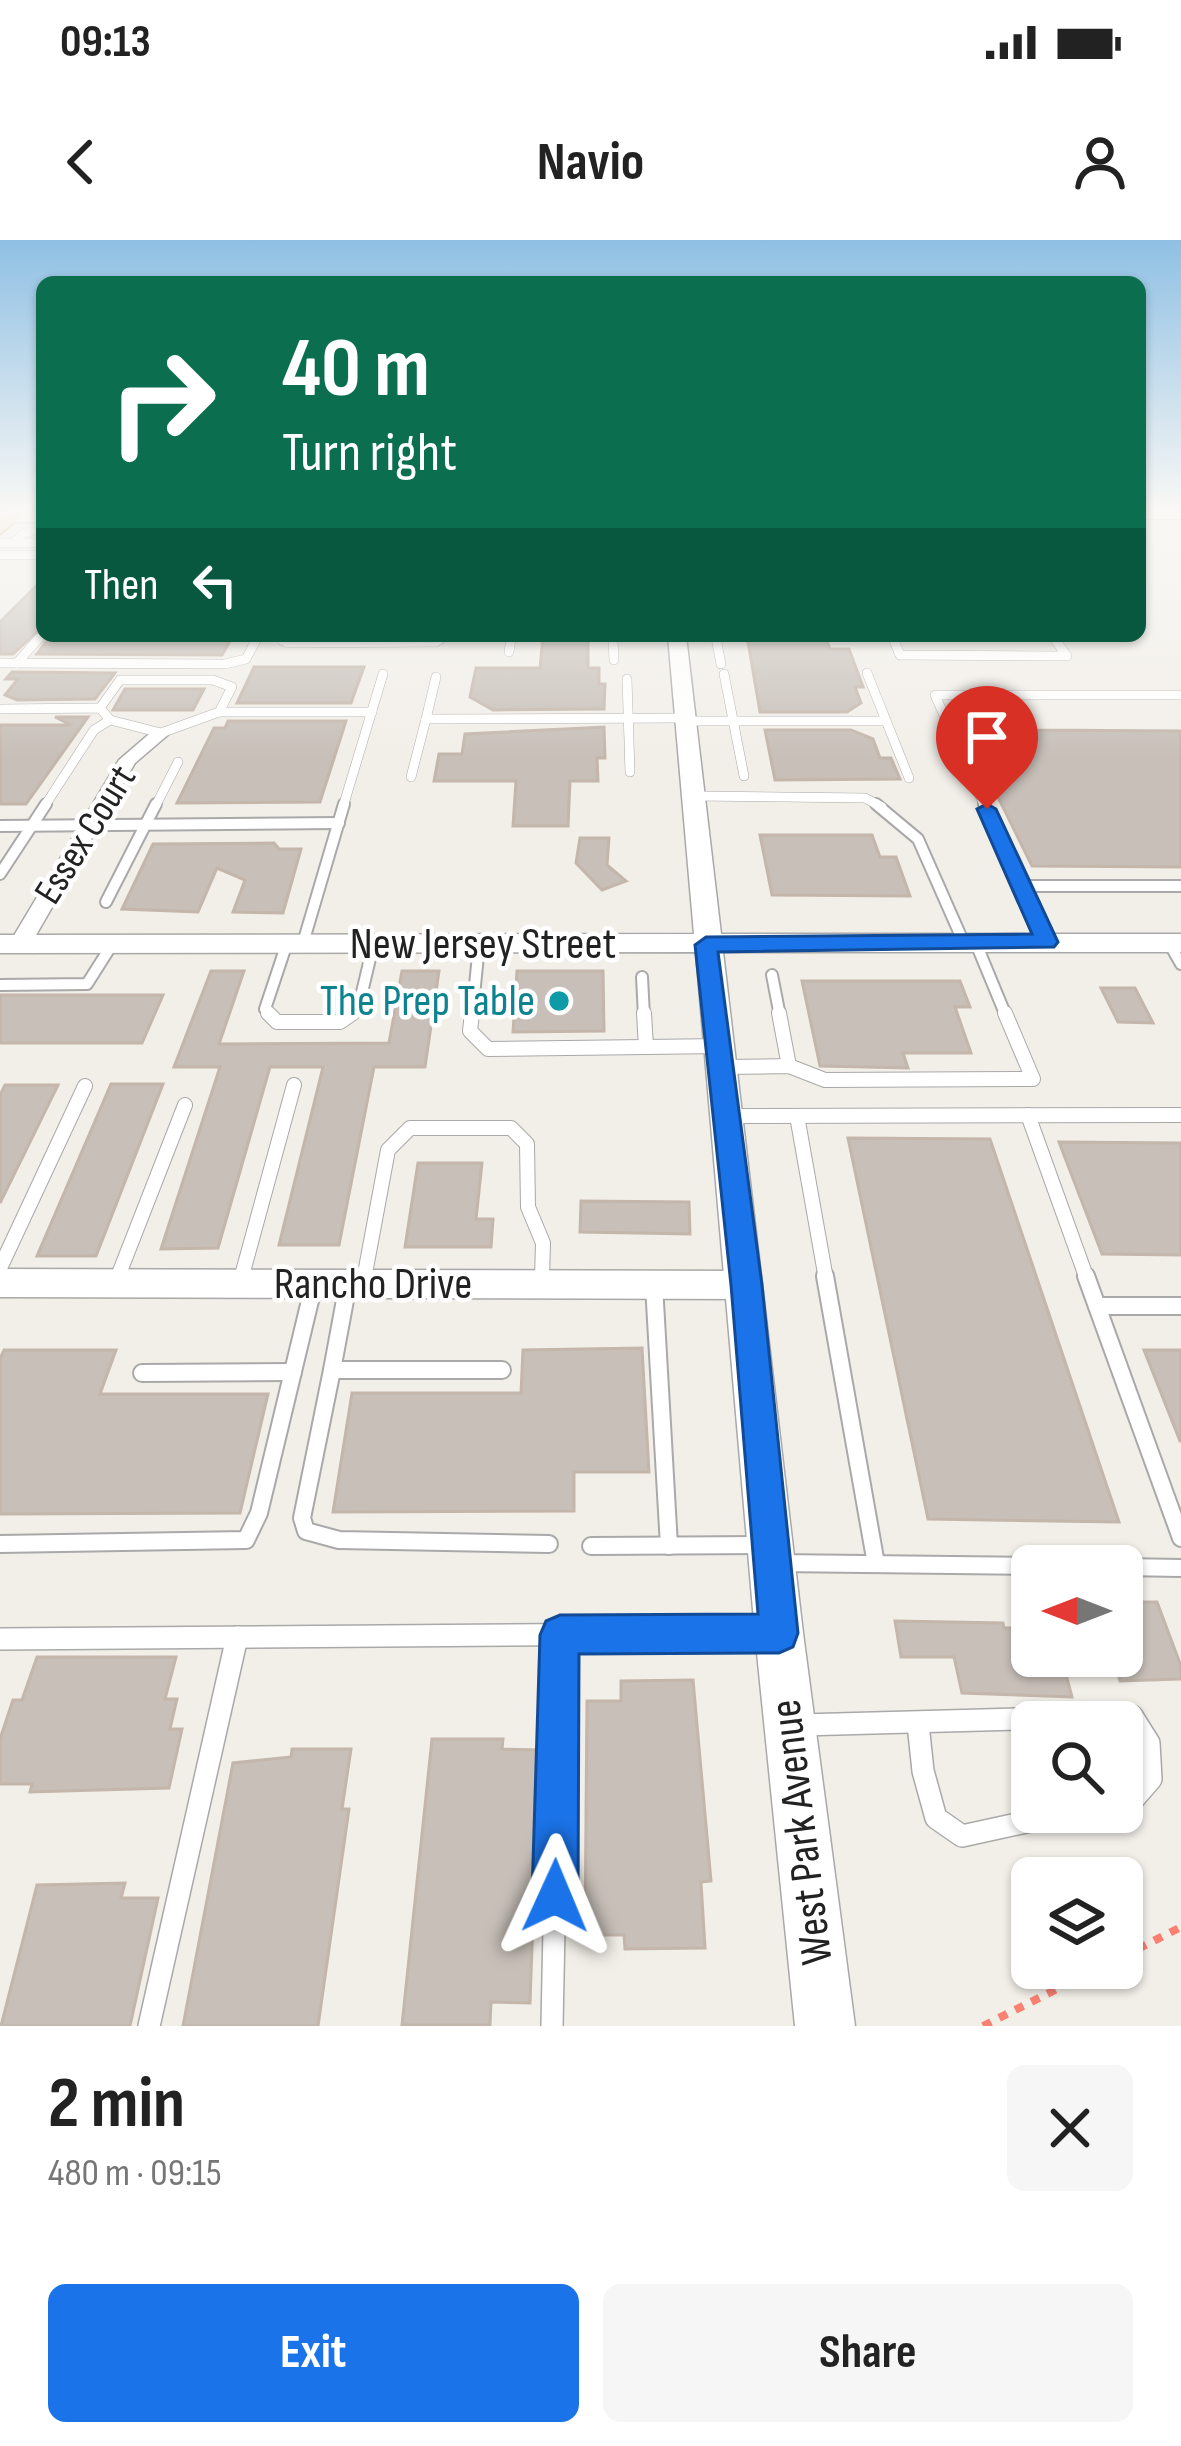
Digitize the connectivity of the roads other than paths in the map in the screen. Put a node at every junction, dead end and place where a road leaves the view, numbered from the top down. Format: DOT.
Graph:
graph roads {
  1 [pos="36,642"];
  2 [pos="255,642"];
  3 [pos="285,642"];
  4 [pos="436,642"];
  5 [pos="510,642"];
  6 [pos="613,642"];
  7 [pos="677,642"];
  8 [pos="717,642"];
  9 [pos="895,642"];
  10 [pos="1057,642"];
  11 [pos="508,652"];
  12 [pos="614,660"];
  13 [pos="0,663"];
  14 [pos="17,663"];
  15 [pos="382,674"];
  16 [pos="867,674"];
  17 [pos="436,677"];
  18 [pos="627,679"];
  19 [pos="1181,695"];
  20 [pos="100,708"];
  21 [pos="0,709"];
  22 [pos="219,712"];
  23 [pos="371,712"];
  24 [pos="627,718"];
  25 [pos="426,719"];
  26 [pos="686,719"];
  27 [pos="110,720"];
  28 [pos="733,721"];
  29 [pos="886,721"];
  30 [pos="160,734"];
  31 [pos="178,762"];
  32 [pos="630,772"];
  33 [pos="744,776"];
  34 [pos="411,777"];
  35 [pos="909,778"];
  36 [pos="694,796"];
  37 [pos="339,823"];
  38 [pos="90,825"];
  39 [pos="146,825"];
  40 [pos="0,826"];
  41 [pos="32,826"];
  42 [pos="0,874"];
  43 [pos="1021,886"];
  44 [pos="1181,886"];
  45 [pos="106,902"];
  46 [pos="969,941"];
  47 [pos="1046,942"];
  48 [pos="113,943"];
  49 [pos="10,944"];
  50 [pos="295,944"];
  51 [pos="479,945"];
  52 [pos="706,945"];
  53 [pos="373,946"];
  54 [pos="1177,950"];
  55 [pos="772,975"];
  56 [pos="642,977"];
  57 [pos="0,985"];
  58 [pos="646,1047"];
  59 [pos="722,1057"];
  60 [pos="789,1066"];
  61 [pos="294,1085"];
  62 [pos="86,1086"];
  63 [pos="185,1106"];
  64 [pos="1028,1115"];
  65 [pos="1181,1115"];
  66 [pos="728,1116"];
  67 [pos="797,1116"];
  68 [pos="0,1268"];
  69 [pos="0,1283"];
  70 [pos="115,1284"];
  71 [pos="239,1284"];
  72 [pos="314,1284"];
  73 [pos="356,1284"];
  74 [pos="542,1285"];
  75 [pos="654,1285"];
  76 [pos="746,1285"];
  77 [pos="1097,1306"];
  78 [pos="1181,1306"];
  79 [pos="332,1370"];
  80 [pos="502,1370"];
  81 [pos="293,1372"];
  82 [pos="142,1373"];
  83 [pos="1181,1538"];
  84 [pos="0,1544"];
  85 [pos="549,1544"];
  86 [pos="591,1546"];
  87 [pos="669,1546"];
  88 [pos="772,1554"];
  89 [pos="876,1564"];
  90 [pos="1011,1566"];
  91 [pos="1143,1567"];
  92 [pos="1181,1568"];
  93 [pos="779,1633"];
  94 [pos="560,1635"];
  95 [pos="237,1637"];
  96 [pos="0,1640"];
  97 [pos="1011,1721"];
  98 [pos="918,1724"];
  99 [pos="790,1726"];
  100 [pos="1143,1733"];
  101 [pos="1143,1788"];
  102 [pos="1011,1825"];
  103 [pos="149,2026"];
  104 [pos="552,2026"];
  105 [pos="825,2026"];
  1 -- 14 [label="lane"];
  2 -- 14 [label="lane"];
  3 -- 4 [label="lane"];
  5 -- 11 [label="lane"];
  6 -- 12 [label="lane"];
  7 -- 26 [label="street, West Park Avenue"];
  8 -- 28 [label="lane"];
  9 -- 10 [label="lane"];
  13 -- 14 [label="lane"];
  15 -- 23 [label="lane"];
  16 -- 29 [label="lane"];
  17 -- 25 [label="lane"];
  18 -- 24 [label="lane"];
  19 -- 43 [label="lane"];
  20 -- 21 [label="lane"];
  20 -- 22 [label="lane"];
  20 -- 27 [label="lane"];
  22 -- 23 [label="lane"];
  22 -- 30 [label="lane"];
  23 -- 37 [label="lane"];
  24 -- 25 [label="lane"];
  24 -- 26 [label="lane"];
  24 -- 32 [label="lane"];
  25 -- 34 [label="lane"];
  26 -- 28 [label="lane"];
  26 -- 36 [label="street, West Park Avenue"];
  27 -- 30 [label="lane"];
  27 -- 41 [label="lane"];
  28 -- 29 [label="lane"];
  28 -- 33 [label="lane"];
  29 -- 35 [label="lane"];
  30 -- 38 [label="street, Essex Court"];
  31 -- 39 [label="lane"];
  36 -- 46 [label="lane"];
  36 -- 52 [label="street, West Park Avenue"];
  37 -- 39 [label="lane"];
  37 -- 50 [label="lane"];
  38 -- 39 [label="lane"];
  38 -- 41 [label="lane"];
  38 -- 49 [label="street, Essex Court"];
  39 -- 45 [label="lane"];
  40 -- 41 [label="lane"];
  41 -- 42 [label="lane"];
  43 -- 44 [label="lane"];
  43 -- 47 [label="lane"];
  46 -- 47 [label="street, New Jersey Street"];
  46 -- 52 [label="street, New Jersey Street"];
  46 -- 60 [label="lane"];
  47 -- 54 [label="street, New Jersey Street"];
  48 -- 49 [label="street, New Jersey Street"];
  48 -- 50 [label="street, New Jersey Street"];
  48 -- 57 [label="lane"];
  50 -- 53 [label="street, New Jersey Street"];
  50 -- 53 [label="lane"];
  51 -- 52 [label="street, New Jersey Street"];
  51 -- 53 [label="street, New Jersey Street"];
  51 -- 58 [label="lane"];
  52 -- 59 [label="street, West Park Avenue"];
  55 -- 60 [label="lane"];
  56 -- 58 [label="lane"];
  58 -- 59 [label="lane"];
  59 -- 60 [label="lane"];
  59 -- 66 [label="street, West Park Avenue"];
  61 -- 71 [label="lane"];
  62 -- 68 [label="lane"];
  63 -- 70 [label="lane"];
  64 -- 65 [label="lane"];
  64 -- 67 [label="lane"];
  64 -- 77 [label="lane"];
  66 -- 67 [label="lane"];
  66 -- 76 [label="street, West Park Avenue"];
  67 -- 89 [label="lane"];
  69 -- 70 [label="street, Rancho Drive"];
  70 -- 71 [label="street, Rancho Drive"];
  71 -- 72 [label="street, Rancho Drive"];
  72 -- 73 [label="street, Rancho Drive"];
  72 -- 81 [label="lane"];
  73 -- 74 [label="street, Rancho Drive"];
  73 -- 74 [label="lane"];
  73 -- 79 [label="lane"];
  74 -- 75 [label="street, Rancho Drive"];
  75 -- 76 [label="street, Rancho Drive"];
  75 -- 87 [label="lane"];
  76 -- 88 [label="street, West Park Avenue"];
  77 -- 78 [label="lane"];
  77 -- 83 [label="lane"];
  79 -- 80 [label="lane"];
  79 -- 85 [label="lane"];
  81 -- 82 [label="lane"];
  81 -- 84 [label="lane"];
  86 -- 87 [label="lane"];
  87 -- 88 [label="lane"];
  88 -- 89 [label="lane"];
  88 -- 93 [label="street, West Park Avenue"];
  89 -- 90 [label="lane"];
  91 -- 92 [label="lane"];
  93 -- 94 [label="lane"];
  93 -- 99 [label="street, West Park Avenue"];
  94 -- 95 [label="lane"];
  94 -- 104 [label="lane"];
  95 -- 96 [label="lane"];
  95 -- 103 [label="lane"];
  97 -- 98 [label="lane"];
  98 -- 99 [label="lane"];
  98 -- 102 [label="lane"];
  99 -- 105 [label="street, West Park Avenue"];
  100 -- 101 [label="lane"];
}
